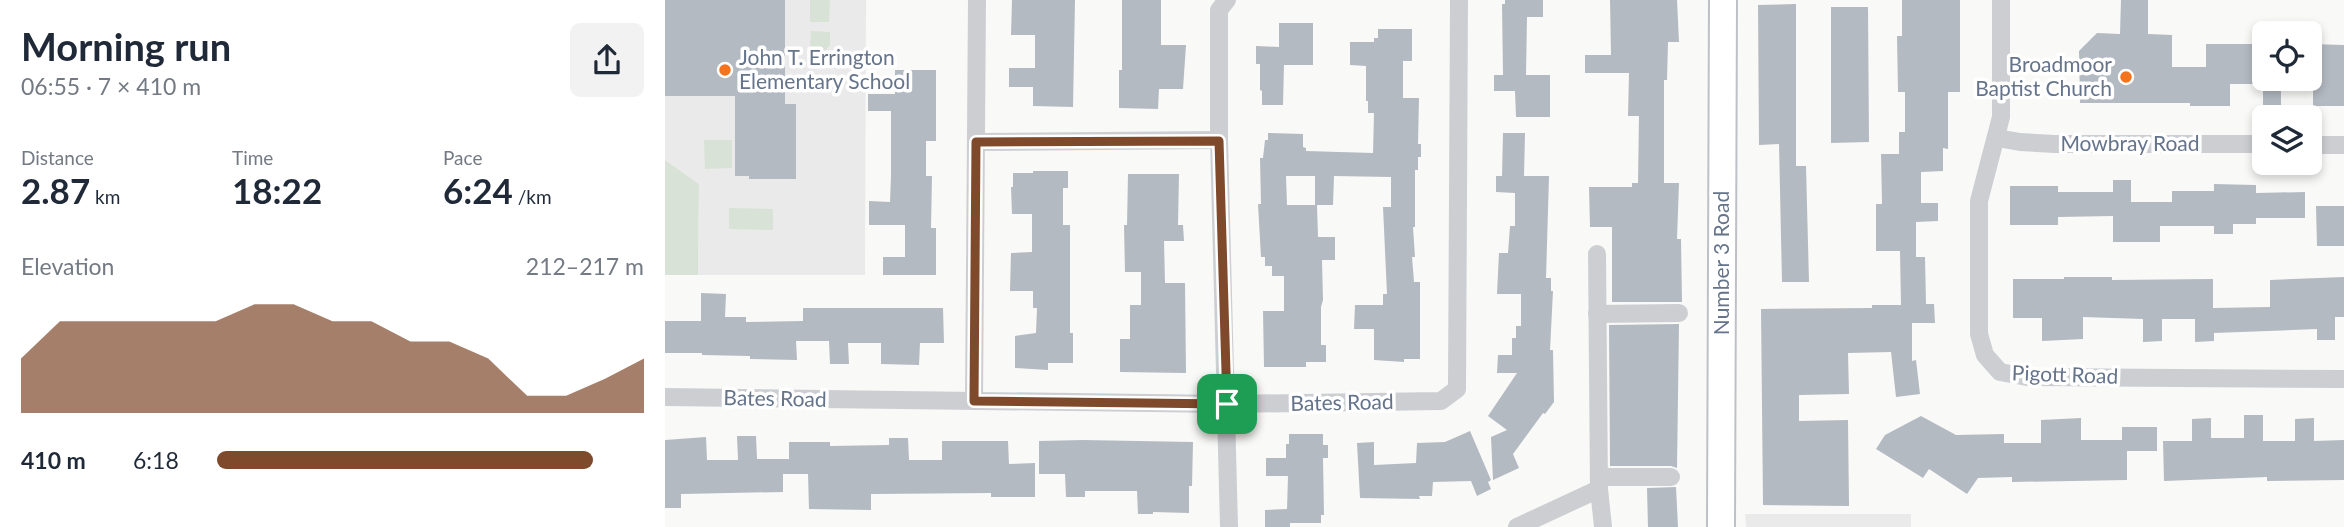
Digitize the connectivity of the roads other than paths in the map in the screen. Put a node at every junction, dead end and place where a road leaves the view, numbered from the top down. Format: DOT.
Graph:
graph roads {
  1 [pos="977,0"];
  2 [pos="1227,0"];
  3 [pos="1459,0"];
  4 [pos="1723,0"];
  5 [pos="2001,0"];
  6 [pos="1997,138"];
  7 [pos="1219,141"];
  8 [pos="976,142"];
  9 [pos="2252,145"];
  10 [pos="2322,145"];
  11 [pos="2344,145"];
  12 [pos="1597,254"];
  13 [pos="1679,313"];
  14 [pos="1597,314"];
  15 [pos="2344,379"];
  16 [pos="665,397"];
  17 [pos="974,401"];
  18 [pos="1227,404"];
  19 [pos="1671,477"];
  20 [pos="1599,483"];
  21 [pos="1229,527"];
  22 [pos="1517,527"];
  23 [pos="1602,527"];
  24 [pos="1721,527"];
  1 -- 8 [label="street"];
  2 -- 7 [label="street"];
  3 -- 18 [label="street, Bates Road"];
  4 -- 24 [label="main road, Number 3 Road"];
  5 -- 6 [label="street, Pigott Road"];
  6 -- 9 [label="street, Mowbray Road"];
  6 -- 15 [label="street, Pigott Road"];
  7 -- 8 [label="street"];
  7 -- 18 [label="street"];
  8 -- 17 [label="street"];
  10 -- 11 [label="street"];
  12 -- 14 [label="street"];
  13 -- 14 [label="street"];
  14 -- 20 [label="street"];
  16 -- 17 [label="street, Bates Road"];
  17 -- 18 [label="street, Bates Road"];
  18 -- 21 [label="street"];
  19 -- 20 [label="street"];
  20 -- 22 [label="street"];
  20 -- 23 [label="street"];
}
